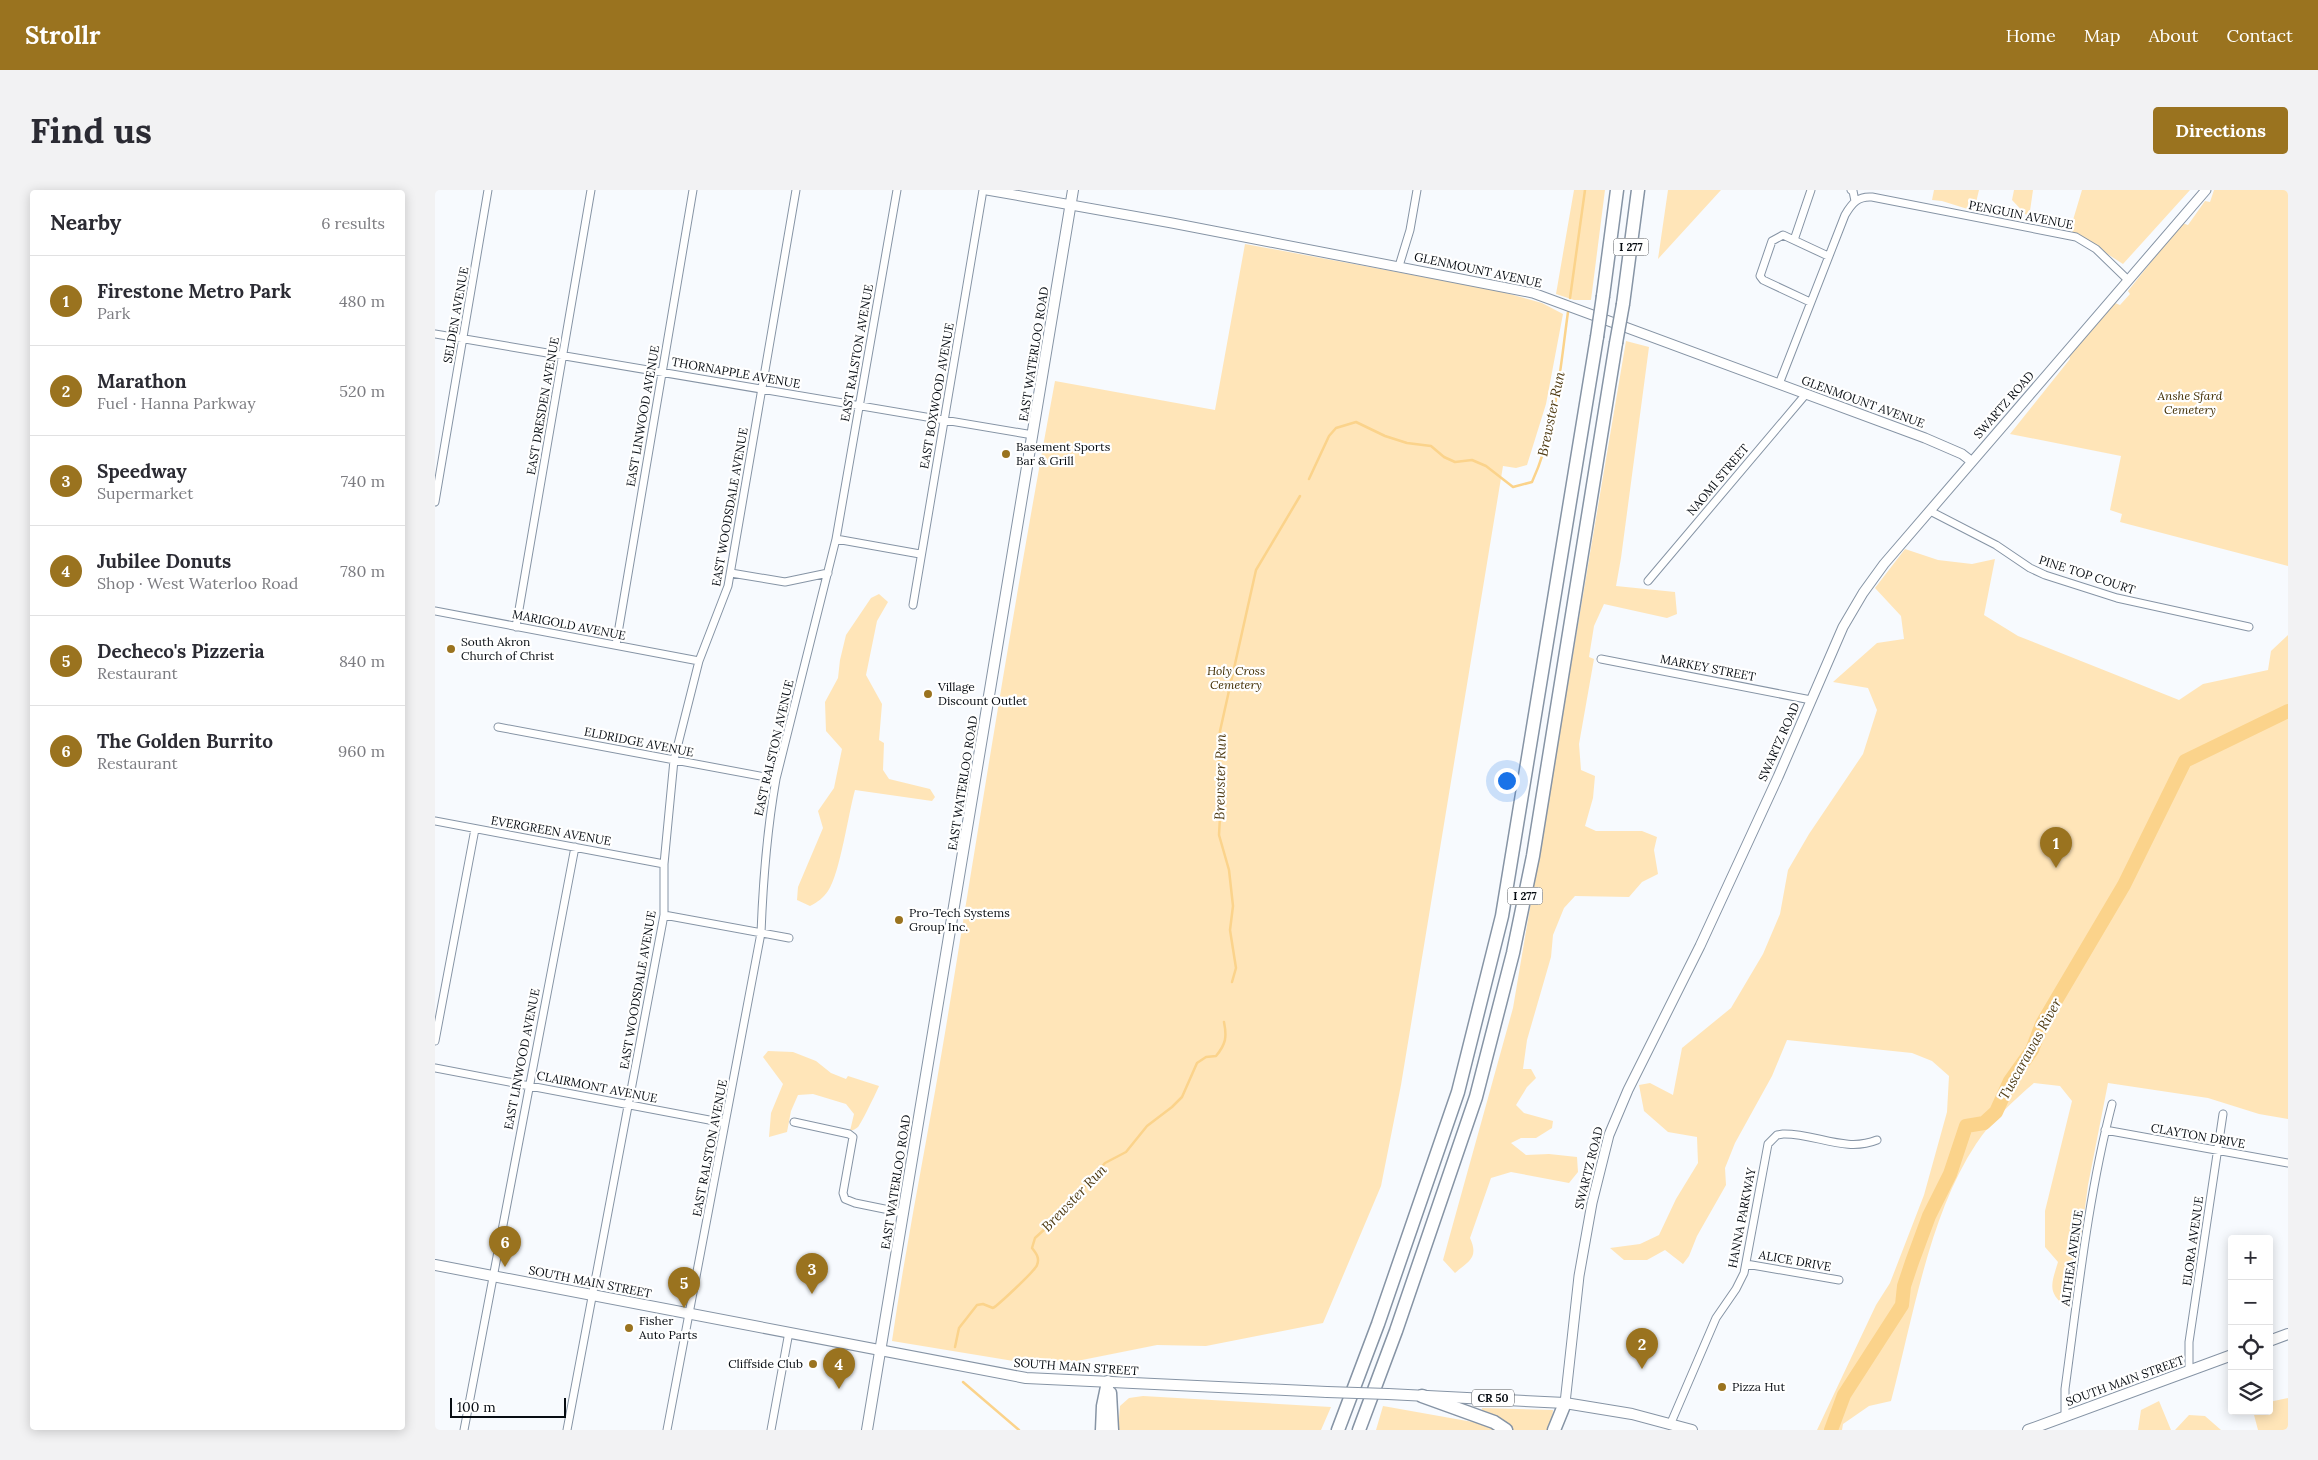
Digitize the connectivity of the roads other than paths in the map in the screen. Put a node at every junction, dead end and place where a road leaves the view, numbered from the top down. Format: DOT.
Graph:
graph roads {
  1 [pos="488,190"];
  2 [pos="591,190"];
  3 [pos="693,190"];
  4 [pos="796,190"];
  5 [pos="897,190"];
  6 [pos="985,190"];
  7 [pos="1073,190"];
  8 [pos="1417,190"];
  9 [pos="1617,190"];
  10 [pos="1638,190"];
  11 [pos="1811,190"];
  12 [pos="1852,190"];
  13 [pos="2206,190"];
  14 [pos="1855,201"];
  15 [pos="1071,205"];
  16 [pos="1794,240"];
  17 [pos="1828,256"];
  18 [pos="1399,266"];
  19 [pos="2128,280"];
  20 [pos="1810,302"];
  21 [pos="435,334"];
  22 [pos="463,338"];
  23 [pos="563,356"];
  24 [pos="662,372"];
  25 [pos="1779,384"];
  26 [pos="762,389"];
  27 [pos="1806,394"];
  28 [pos="859,405"];
  29 [pos="945,420"];
  30 [pos="1033,435"];
  31 [pos="1971,461"];
  32 [pos="435,502"];
  33 [pos="1930,511"];
  34 [pos="836,539"];
  35 [pos="921,554"];
  36 [pos="731,572"];
  37 [pos="828,573"];
  38 [pos="1648,581"];
  39 [pos="913,605"];
  40 [pos="435,611"];
  41 [pos="516,627"];
  42 [pos="2249,627"];
  43 [pos="616,645"];
  44 [pos="1601,659"];
  45 [pos="699,661"];
  46 [pos="1811,700"];
  47 [pos="497,727"];
  48 [pos="674,760"];
  49 [pos="776,779"];
  50 [pos="435,821"];
  51 [pos="475,829"];
  52 [pos="575,847"];
  53 [pos="664,864"];
  54 [pos="664,915"];
  55 [pos="761,932"];
  56 [pos="789,938"];
  57 [pos="435,1041"];
  58 [pos="435,1068"];
  59 [pos="529,1086"];
  60 [pos="628,1104"];
  61 [pos="2111,1104"];
  62 [pos="2223,1114"];
  63 [pos="793,1122"];
  64 [pos="725,1123"];
  65 [pos="2105,1130"];
  66 [pos="1877,1140"];
  67 [pos="2218,1150"];
  68 [pos="2288,1163"];
  69 [pos="904,1213"];
  70 [pos="1746,1264"];
  71 [pos="435,1266"];
  72 [pos="493,1276"];
  73 [pos="1839,1280"];
  74 [pos="593,1295"];
  75 [pos="690,1314"];
  76 [pos="789,1332"];
  77 [pos="2288,1334"];
  78 [pos="2273,1340"];
  79 [pos="881,1350"];
  80 [pos="2228,1356"];
  81 [pos="2189,1370"];
  82 [pos="1108,1382"];
  83 [pos="1421,1396"];
  84 [pos="1565,1403"];
  85 [pos="2065,1417"];
  86 [pos="1670,1425"];
  87 [pos="1360,1428"];
  88 [pos="464,1430"];
  89 [pos="567,1430"];
  90 [pos="667,1430"];
  91 [pos="771,1430"];
  92 [pos="867,1430"];
  93 [pos="1102,1430"];
  94 [pos="1112,1430"];
  95 [pos="1338,1430"];
  96 [pos="1506,1430"];
  97 [pos="1554,1430"];
  98 [pos="1562,1430"];
  99 [pos="1692,1430"];
  100 [pos="2028,1430"];
  1 -- 22 [label="street, SELDEN AVENUE"];
  2 -- 23 [label="street, EAST DRESDEN AVENUE"];
  3 -- 24 [label="street, EAST LINWOOD AVENUE"];
  4 -- 26 [label="street, EAST WOODSDALE AVENUE"];
  5 -- 28 [label="street, EAST RALSTON AVENUE"];
  6 -- 15 [label="street, GLENMOUNT AVENUE"];
  6 -- 29 [label="street, EAST BOXWOOD AVENUE"];
  7 -- 15 [label="main road, EAST WATERLOO ROAD"];
  8 -- 18 [label="street"];
  9 -- 95 [label="highway, I 277, bridge"];
  10 -- 87 [label="highway, I 277, bridge"];
  11 -- 16 [label="street"];
  12 -- 14 [label="street"];
  13 -- 19 [label="street, SWARTZ ROAD"];
  14 -- 17 [label="street"];
  14 -- 19 [label="street, PENGUIN AVENUE"];
  15 -- 18 [label="street, GLENMOUNT AVENUE"];
  15 -- 30 [label="main road, EAST WATERLOO ROAD"];
  16 -- 17 [label="street"];
  16 -- 20 [label="street"];
  17 -- 20 [label="street"];
  18 -- 25 [label="street, GLENMOUNT AVENUE"];
  19 -- 31 [label="street, SWARTZ ROAD"];
  20 -- 25 [label="street"];
  21 -- 22 [label="street, THORNAPPLE AVENUE"];
  22 -- 23 [label="street, THORNAPPLE AVENUE"];
  22 -- 32 [label="street, SELDEN AVENUE"];
  23 -- 24 [label="street, THORNAPPLE AVENUE"];
  23 -- 41 [label="street, EAST DRESDEN AVENUE"];
  24 -- 26 [label="street, THORNAPPLE AVENUE"];
  24 -- 43 [label="street, EAST LINWOOD AVENUE"];
  25 -- 27 [label="street, GLENMOUNT AVENUE"];
  26 -- 28 [label="street, THORNAPPLE AVENUE"];
  26 -- 36 [label="street, EAST WOODSDALE AVENUE"];
  27 -- 31 [label="street, GLENMOUNT AVENUE"];
  27 -- 38 [label="street, NAOMI STREET"];
  28 -- 29 [label="street, THORNAPPLE AVENUE"];
  28 -- 34 [label="street, EAST RALSTON AVENUE"];
  29 -- 30 [label="street, THORNAPPLE AVENUE"];
  29 -- 35 [label="street, EAST BOXWOOD AVENUE"];
  30 -- 69 [label="main road, EAST WATERLOO ROAD"];
  31 -- 33 [label="street, SWARTZ ROAD"];
  33 -- 42 [label="street, PINE TOP COURT"];
  33 -- 46 [label="street, SWARTZ ROAD"];
  34 -- 35 [label="street"];
  34 -- 37 [label="street, EAST RALSTON AVENUE"];
  35 -- 39 [label="street, EAST BOXWOOD AVENUE"];
  36 -- 37 [label="street"];
  36 -- 45 [label="street, EAST WOODSDALE AVENUE"];
  37 -- 49 [label="street, EAST RALSTON AVENUE"];
  40 -- 41 [label="street, MARIGOLD AVENUE"];
  41 -- 43 [label="street, MARIGOLD AVENUE"];
  43 -- 45 [label="street, MARIGOLD AVENUE"];
  44 -- 46 [label="street, MARKEY STREET"];
  45 -- 48 [label="street, EAST WOODSDALE AVENUE"];
  46 -- 84 [label="street, SWARTZ ROAD"];
  47 -- 48 [label="street, ELDRIDGE AVENUE"];
  48 -- 49 [label="street, ELDRIDGE AVENUE"];
  48 -- 53 [label="street, EAST WOODSDALE AVENUE"];
  49 -- 55 [label="street, EAST RALSTON AVENUE"];
  50 -- 51 [label="street, EVERGREEN AVENUE"];
  51 -- 52 [label="street, EVERGREEN AVENUE"];
  51 -- 57 [label="street"];
  52 -- 53 [label="street, EVERGREEN AVENUE"];
  52 -- 59 [label="street, EAST LINWOOD AVENUE"];
  53 -- 54 [label="street, EAST WOODSDALE AVENUE"];
  54 -- 55 [label="street"];
  54 -- 60 [label="street, EAST WOODSDALE AVENUE"];
  55 -- 56 [label="street"];
  55 -- 64 [label="street, EAST RALSTON AVENUE"];
  58 -- 59 [label="street, CLAIRMONT AVENUE"];
  59 -- 60 [label="street, CLAIRMONT AVENUE"];
  59 -- 72 [label="street, EAST LINWOOD AVENUE"];
  60 -- 64 [label="street, CLAIRMONT AVENUE"];
  60 -- 74 [label="street, EAST WOODSDALE AVENUE"];
  61 -- 65 [label="street, ALTHEA AVENUE"];
  62 -- 67 [label="street, ELORA AVENUE"];
  63 -- 69 [label="street"];
  64 -- 75 [label="street, EAST RALSTON AVENUE"];
  65 -- 67 [label="street, CLAYTON DRIVE"];
  65 -- 85 [label="street, ALTHEA AVENUE"];
  66 -- 70 [label="street, HANNA PARKWAY"];
  67 -- 68 [label="street, CLAYTON DRIVE"];
  67 -- 81 [label="street, ELORA AVENUE"];
  69 -- 79 [label="main road, EAST WATERLOO ROAD"];
  70 -- 73 [label="street, ALICE DRIVE"];
  70 -- 86 [label="street, HANNA PARKWAY"];
  71 -- 72 [label="main road, SOUTH MAIN STREET"];
  72 -- 74 [label="main road, SOUTH MAIN STREET"];
  72 -- 88 [label="street, EAST LINWOOD AVENUE"];
  74 -- 75 [label="main road, SOUTH MAIN STREET"];
  74 -- 89 [label="street, EAST WOODSDALE AVENUE"];
  75 -- 76 [label="main road, SOUTH MAIN STREET"];
  75 -- 90 [label="street, EAST RALSTON AVENUE"];
  76 -- 79 [label="main road, SOUTH MAIN STREET"];
  76 -- 91 [label="street"];
  77 -- 78 [label="main road"];
  79 -- 82 [label="main road, SOUTH MAIN STREET"];
  79 -- 92 [label="main road, EAST WATERLOO ROAD"];
  80 -- 81 [label="main road, SOUTH MAIN STREET"];
  81 -- 85 [label="main road, SOUTH MAIN STREET"];
  82 -- 83 [label="main road, SOUTH MAIN STREET / CR 50, bridge"];
  82 -- 93 [label="highway"];
  82 -- 94 [label="highway"];
  83 -- 84 [label="main road, SOUTH MAIN STREET / CR 50"];
  83 -- 96 [label="highway"];
  84 -- 86 [label="main road, SOUTH MAIN STREET"];
  84 -- 97 [label="highway"];
  84 -- 98 [label="highway"];
  85 -- 100 [label="main road, SOUTH MAIN STREET"];
  86 -- 99 [label="main road, SOUTH MAIN STREET"];
}
